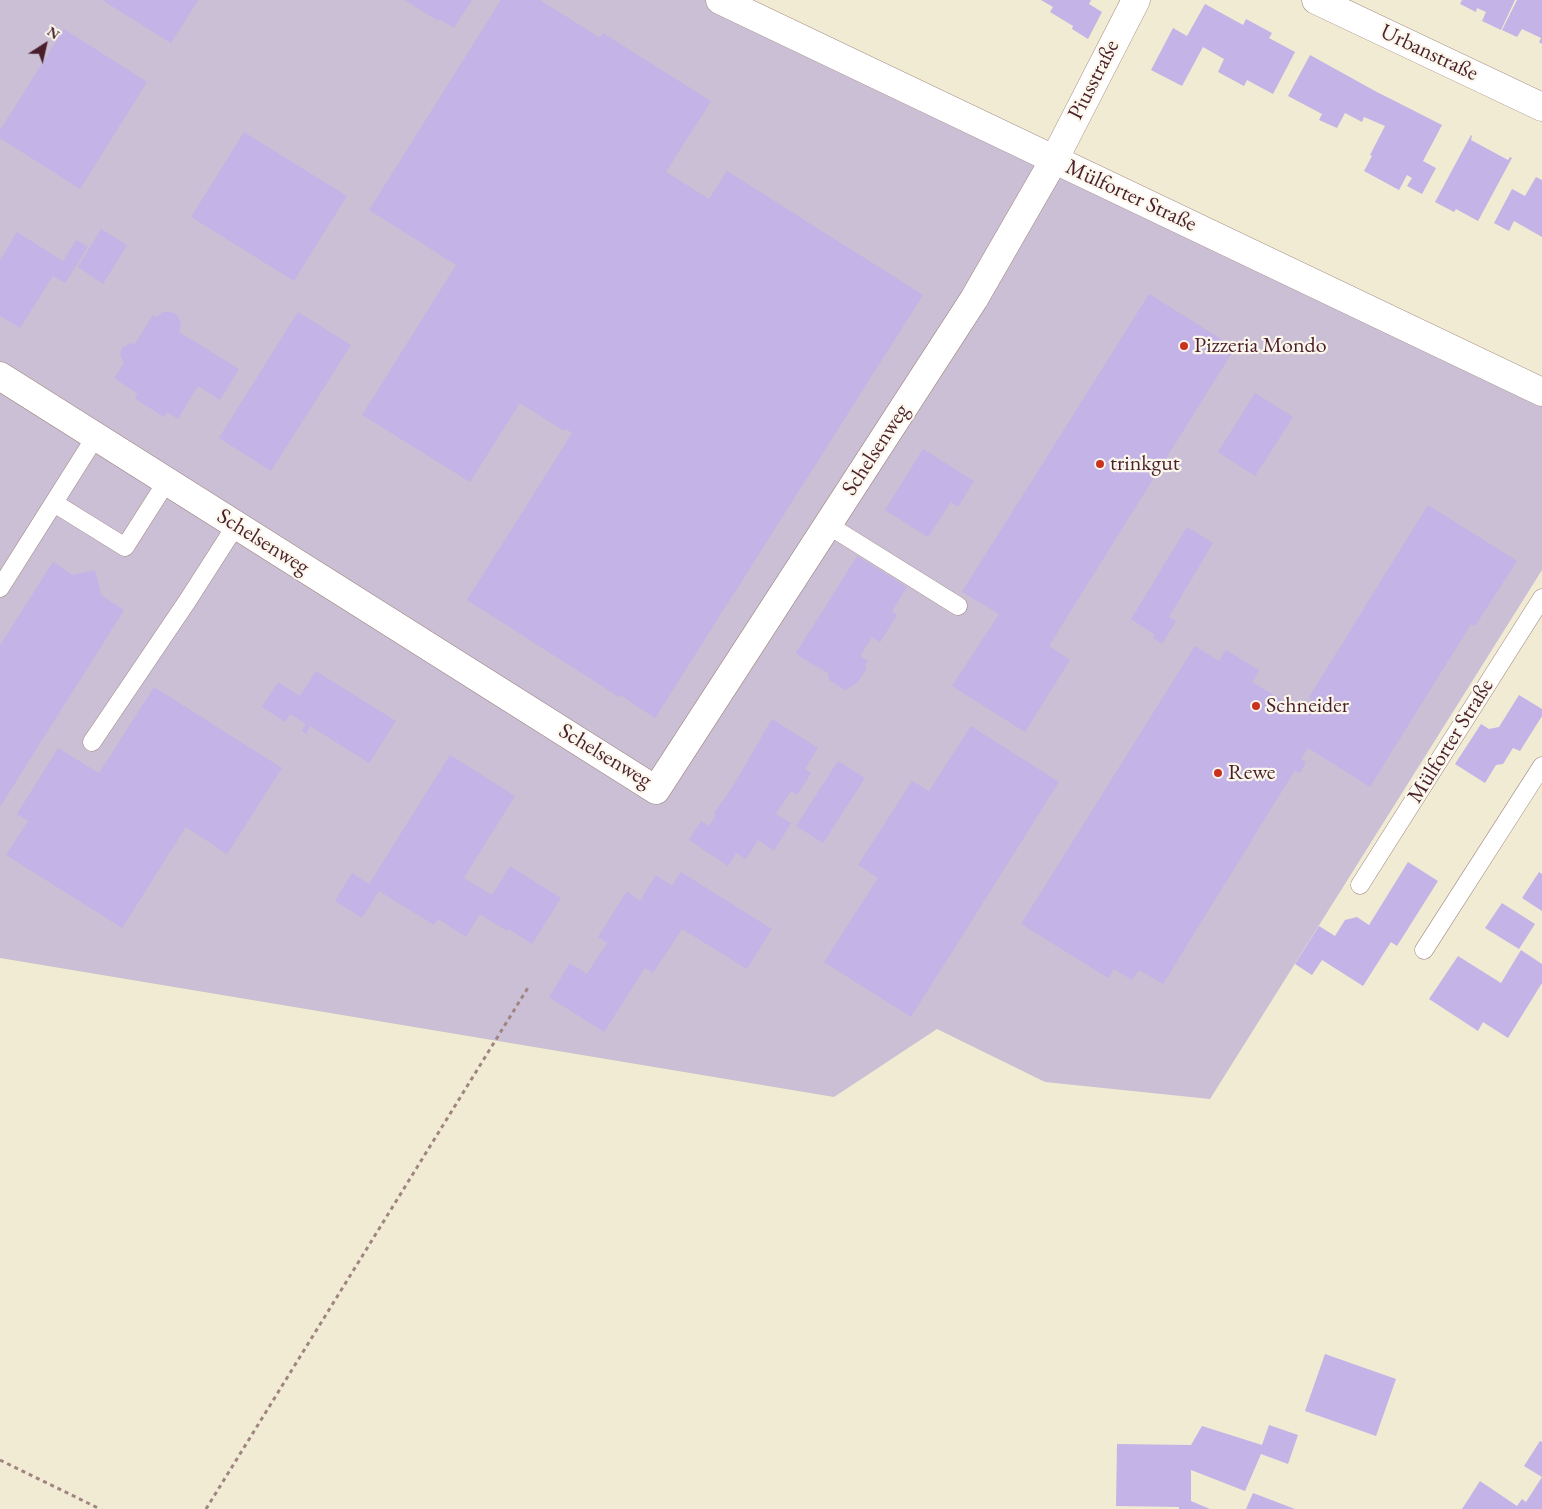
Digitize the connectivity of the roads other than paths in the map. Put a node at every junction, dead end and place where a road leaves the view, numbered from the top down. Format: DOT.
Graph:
graph roads {
  1 [pos="720,0"];
  2 [pos="1136,0"];
  3 [pos="1316,0"];
  4 [pos="1542,107"];
  5 [pos="1054,160"];
  6 [pos="0,376"];
  7 [pos="1542,392"];
  8 [pos="96,436"];
  9 [pos="167,481"];
  10 [pos="54,503"];
  11 [pos="236,525"];
  12 [pos="828,525"];
  13 [pos="0,588"];
  14 [pos="1542,598"];
  15 [pos="958,606"];
  16 [pos="92,742"];
  17 [pos="1542,766"];
  18 [pos="1360,885"];
  19 [pos="1424,950"];
  1 -- 5 [label="street, Mülforter Straße"];
  2 -- 5 [label="street, Piusstraße"];
  3 -- 4 [label="street, Urbanstraße"];
  5 -- 7 [label="street, Mülforter Straße"];
  5 -- 12 [label="street, Schelsenweg"];
  6 -- 8 [label="street, Schelsenweg"];
  8 -- 9 [label="street, Schelsenweg"];
  8 -- 10 [label="lane"];
  9 -- 10 [label="lane"];
  9 -- 11 [label="street, Schelsenweg"];
  10 -- 13 [label="lane"];
  11 -- 12 [label="street, Schelsenweg"];
  11 -- 16 [label="lane"];
  12 -- 15 [label="lane"];
  14 -- 18 [label="lane, Mülforter Straße"];
  17 -- 19 [label="lane"];
}
